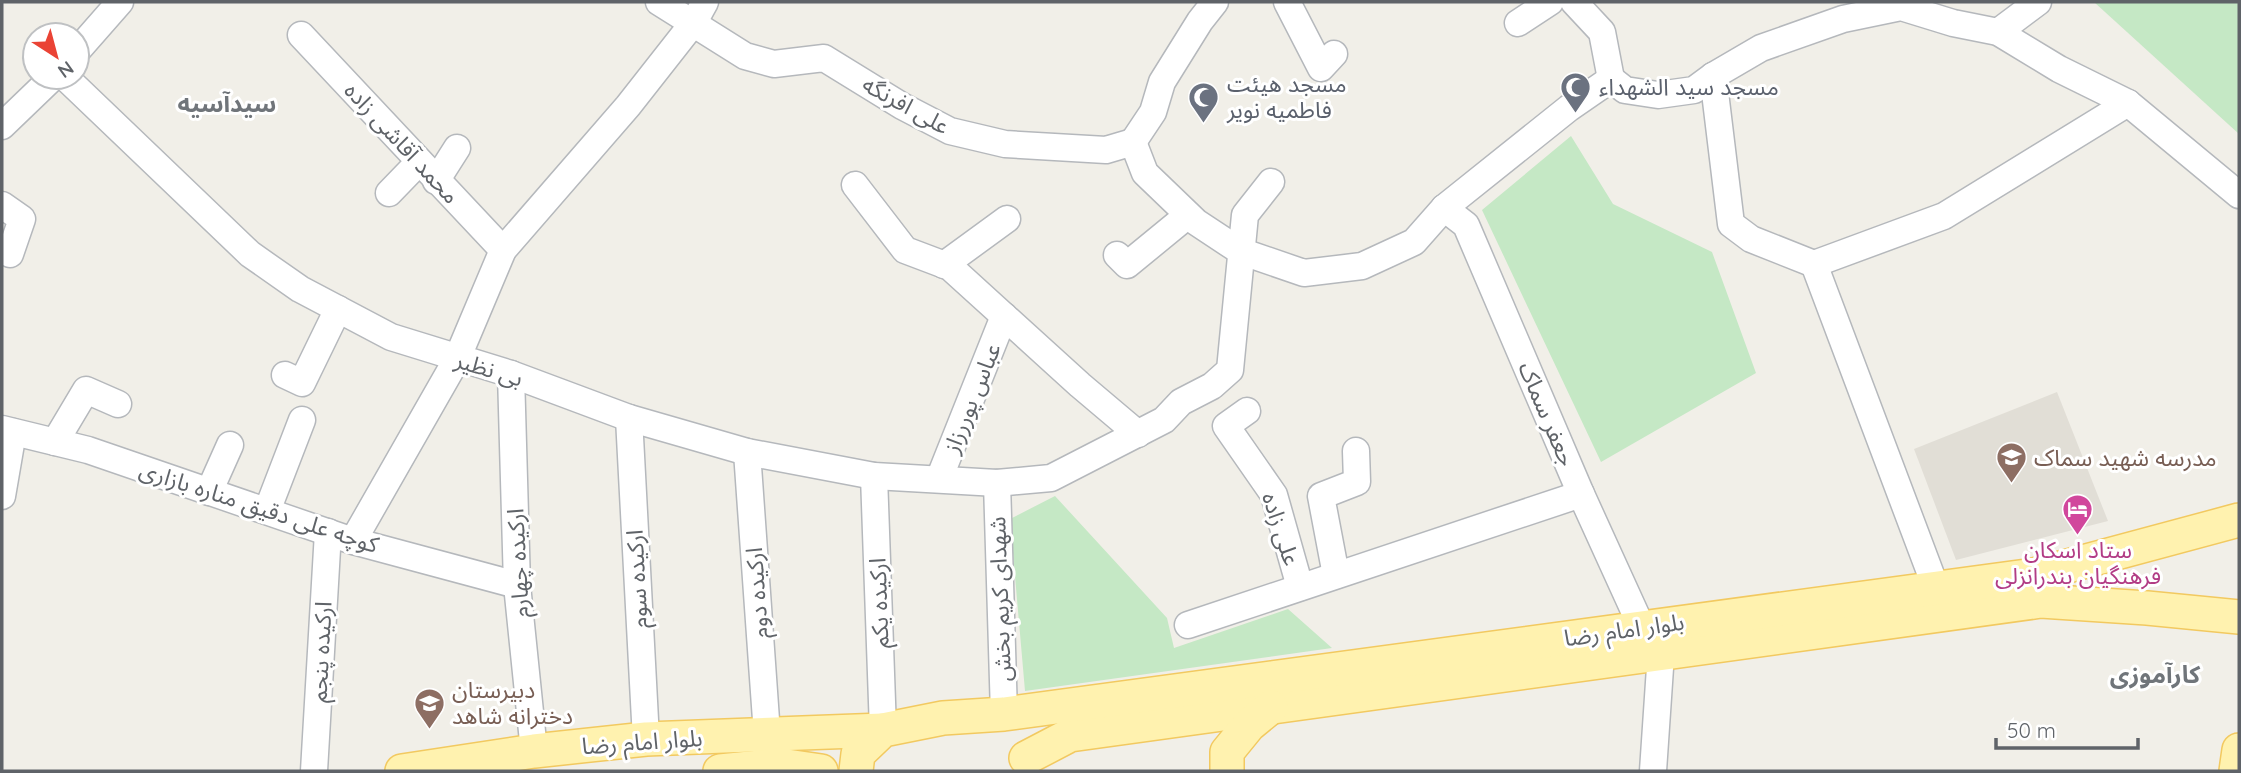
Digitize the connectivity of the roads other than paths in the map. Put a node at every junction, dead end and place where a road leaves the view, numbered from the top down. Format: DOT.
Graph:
graph roads {
  1 [pos="120,2"];
  2 [pos="659,2"];
  3 [pos="1287,2"];
  4 [pos="1550,2"];
  5 [pos="1574,2"];
  6 [pos="2038,2"];
  7 [pos="1200,8"];
  8 [pos="699,12"];
  9 [pos="1518,23"];
  10 [pos="1998,32"];
  11 [pos="91,35"];
  12 [pos="301,36"];
  13 [pos="1334,54"];
  14 [pos="1713,76"];
  15 [pos="1611,79"];
  16 [pos="38,91"];
  17 [pos="80,91"];
  18 [pos="2128,103"];
  19 [pos="2,126"];
  20 [pos="1133,142"];
  21 [pos="457,148"];
  22 [pos="428,171"];
  23 [pos="1270,182"];
  24 [pos="855,185"];
  25 [pos="389,193"];
  26 [pos="2239,195"];
  27 [pos="2,205"];
  28 [pos="1444,208"];
  29 [pos="1188,215"];
  30 [pos="1007,219"];
  31 [pos="503,250"];
  32 [pos="1240,251"];
  33 [pos="10,254"];
  34 [pos="1116,255"];
  35 [pos="1814,264"];
  36 [pos="944,265"];
  37 [pos="338,309"];
  38 [pos="1004,316"];
  39 [pos="457,359"];
  40 [pos="511,374"];
  41 [pos="285,375"];
  42 [pos="118,404"];
  43 [pos="1247,411"];
  44 [pos="629,418"];
  45 [pos="302,420"];
  46 [pos="7,430"];
  47 [pos="1138,434"];
  48 [pos="55,442"];
  49 [pos="230,445"];
  50 [pos="1356,451"];
  51 [pos="747,452"];
  52 [pos="874,476"];
  53 [pos="939,479"];
  54 [pos="997,483"];
  55 [pos="209,492"];
  56 [pos="1581,494"];
  57 [pos="2,496"];
  58 [pos="267,511"];
  59 [pos="2239,520"];
  60 [pos="340,537"];
  61 [pos="1336,575"];
  62 [pos="517,585"];
  63 [pos="1300,587"];
  64 [pos="1936,588"];
  65 [pos="2239,617"];
  66 [pos="1188,625"];
  67 [pos="1651,640"];
  68 [pos="1271,707"];
  69 [pos="1004,714"];
  70 [pos="883,730"];
  71 [pos="768,734"];
  72 [pos="646,740"];
  73 [pos="2239,750"];
  74 [pos="534,751"];
  75 [pos="1020,765"];
  76 [pos="314,771"];
  77 [pos="402,771"];
  78 [pos="720,771"];
  79 [pos="821,771"];
  80 [pos="856,771"];
  81 [pos="1227,771"];
  82 [pos="1653,771"];
  83 [pos="2236,771"];
  1 -- 11 [label="street"];
  2 -- 8 [label="street, علی افرنگه"];
  3 -- 13 [label="street"];
  4 -- 9 [label="street"];
  5 -- 15 [label="street"];
  6 -- 10 [label="street"];
  7 -- 20 [label="street"];
  8 -- 20 [label="street, علی افرنگه"];
  8 -- 31 [label="street"];
  10 -- 14 [label="street"];
  10 -- 18 [label="street"];
  12 -- 22 [label="street, محمد آقاشی زاده"];
  14 -- 15 [label="street"];
  14 -- 35 [label="street"];
  15 -- 28 [label="street"];
  16 -- 19 [label="street"];
  17 -- 37 [label="street, بی نظیر"];
  18 -- 26 [label="street"];
  18 -- 35 [label="street"];
  20 -- 29 [label="street"];
  21 -- 22 [label="street"];
  22 -- 25 [label="street"];
  22 -- 31 [label="street, محمد آقاشی زاده"];
  23 -- 32 [label="street"];
  24 -- 36 [label="street"];
  27 -- 33 [label="street"];
  28 -- 32 [label="street"];
  28 -- 56 [label="street, جعفر سماک"];
  29 -- 32 [label="street"];
  29 -- 34 [label="street"];
  30 -- 36 [label="street"];
  31 -- 39 [label="street"];
  32 -- 47 [label="street, بی نظیر"];
  35 -- 64 [label="street"];
  36 -- 38 [label="street"];
  37 -- 39 [label="street, بی نظیر"];
  37 -- 41 [label="street"];
  38 -- 47 [label="street"];
  38 -- 53 [label="street, عباس پوررزاز"];
  39 -- 40 [label="street, بی نظیر"];
  39 -- 60 [label="street"];
  40 -- 44 [label="street, بی نظیر"];
  40 -- 62 [label="street, ارکیده چهارم"];
  42 -- 48 [label="street"];
  43 -- 63 [label="street, علی زاده"];
  44 -- 51 [label="street, بی نظیر"];
  44 -- 72 [label="street, ارکیده سوم"];
  45 -- 58 [label="street"];
  46 -- 48 [label="street, کوچه علی دقیق مناره بازاری"];
  46 -- 57 [label="street"];
  47 -- 54 [label="street, بی نظیر"];
  48 -- 55 [label="street, کوچه علی دقیق مناره بازاری"];
  49 -- 55 [label="street"];
  50 -- 61 [label="street"];
  51 -- 52 [label="street, بی نظیر"];
  51 -- 71 [label="street, ارکیده دوم"];
  52 -- 53 [label="street, بی نظیر"];
  52 -- 70 [label="street, ارکیده یکم"];
  53 -- 54 [label="street, بی نظیر"];
  54 -- 69 [label="street, شهدای کریم بخش"];
  55 -- 58 [label="street, کوچه علی دقیق مناره بازاری"];
  56 -- 61 [label="street"];
  56 -- 67 [label="street, جعفر سماک"];
  58 -- 60 [label="street, کوچه علی دقیق مناره بازاری"];
  59 -- 64 [label="main road, بلوار امام رضا"];
  60 -- 62 [label="street, کوچه علی دقیق مناره بازاری"];
  60 -- 76 [label="street, ارکیده پنجم"];
  61 -- 63 [label="street"];
  62 -- 74 [label="street, ارکیده چهارم"];
  63 -- 66 [label="street"];
  64 -- 67 [label="main road, بلوار امام رضا"];
  65 -- 67 [label="main road, بلوار امام رضا"];
  67 -- 68 [label="main road, بلوار امام رضا"];
  67 -- 69 [label="main road, بلوار امام رضا"];
  67 -- 82 [label="street"];
  68 -- 75 [label="main road, بلوار امام رضا"];
  68 -- 81 [label="main road"];
  69 -- 70 [label="main road, بلوار امام رضا"];
  69 -- 75 [label="main road"];
  70 -- 71 [label="main road, بلوار امام رضا"];
  70 -- 80 [label="main road"];
  71 -- 72 [label="main road, بلوار امام رضا"];
  72 -- 74 [label="main road, بلوار امام رضا"];
  73 -- 83 [label="main road"];
  74 -- 77 [label="main road, بلوار امام رضا"];
  78 -- 79 [label="main road, بلوار امام رضا"];
}
